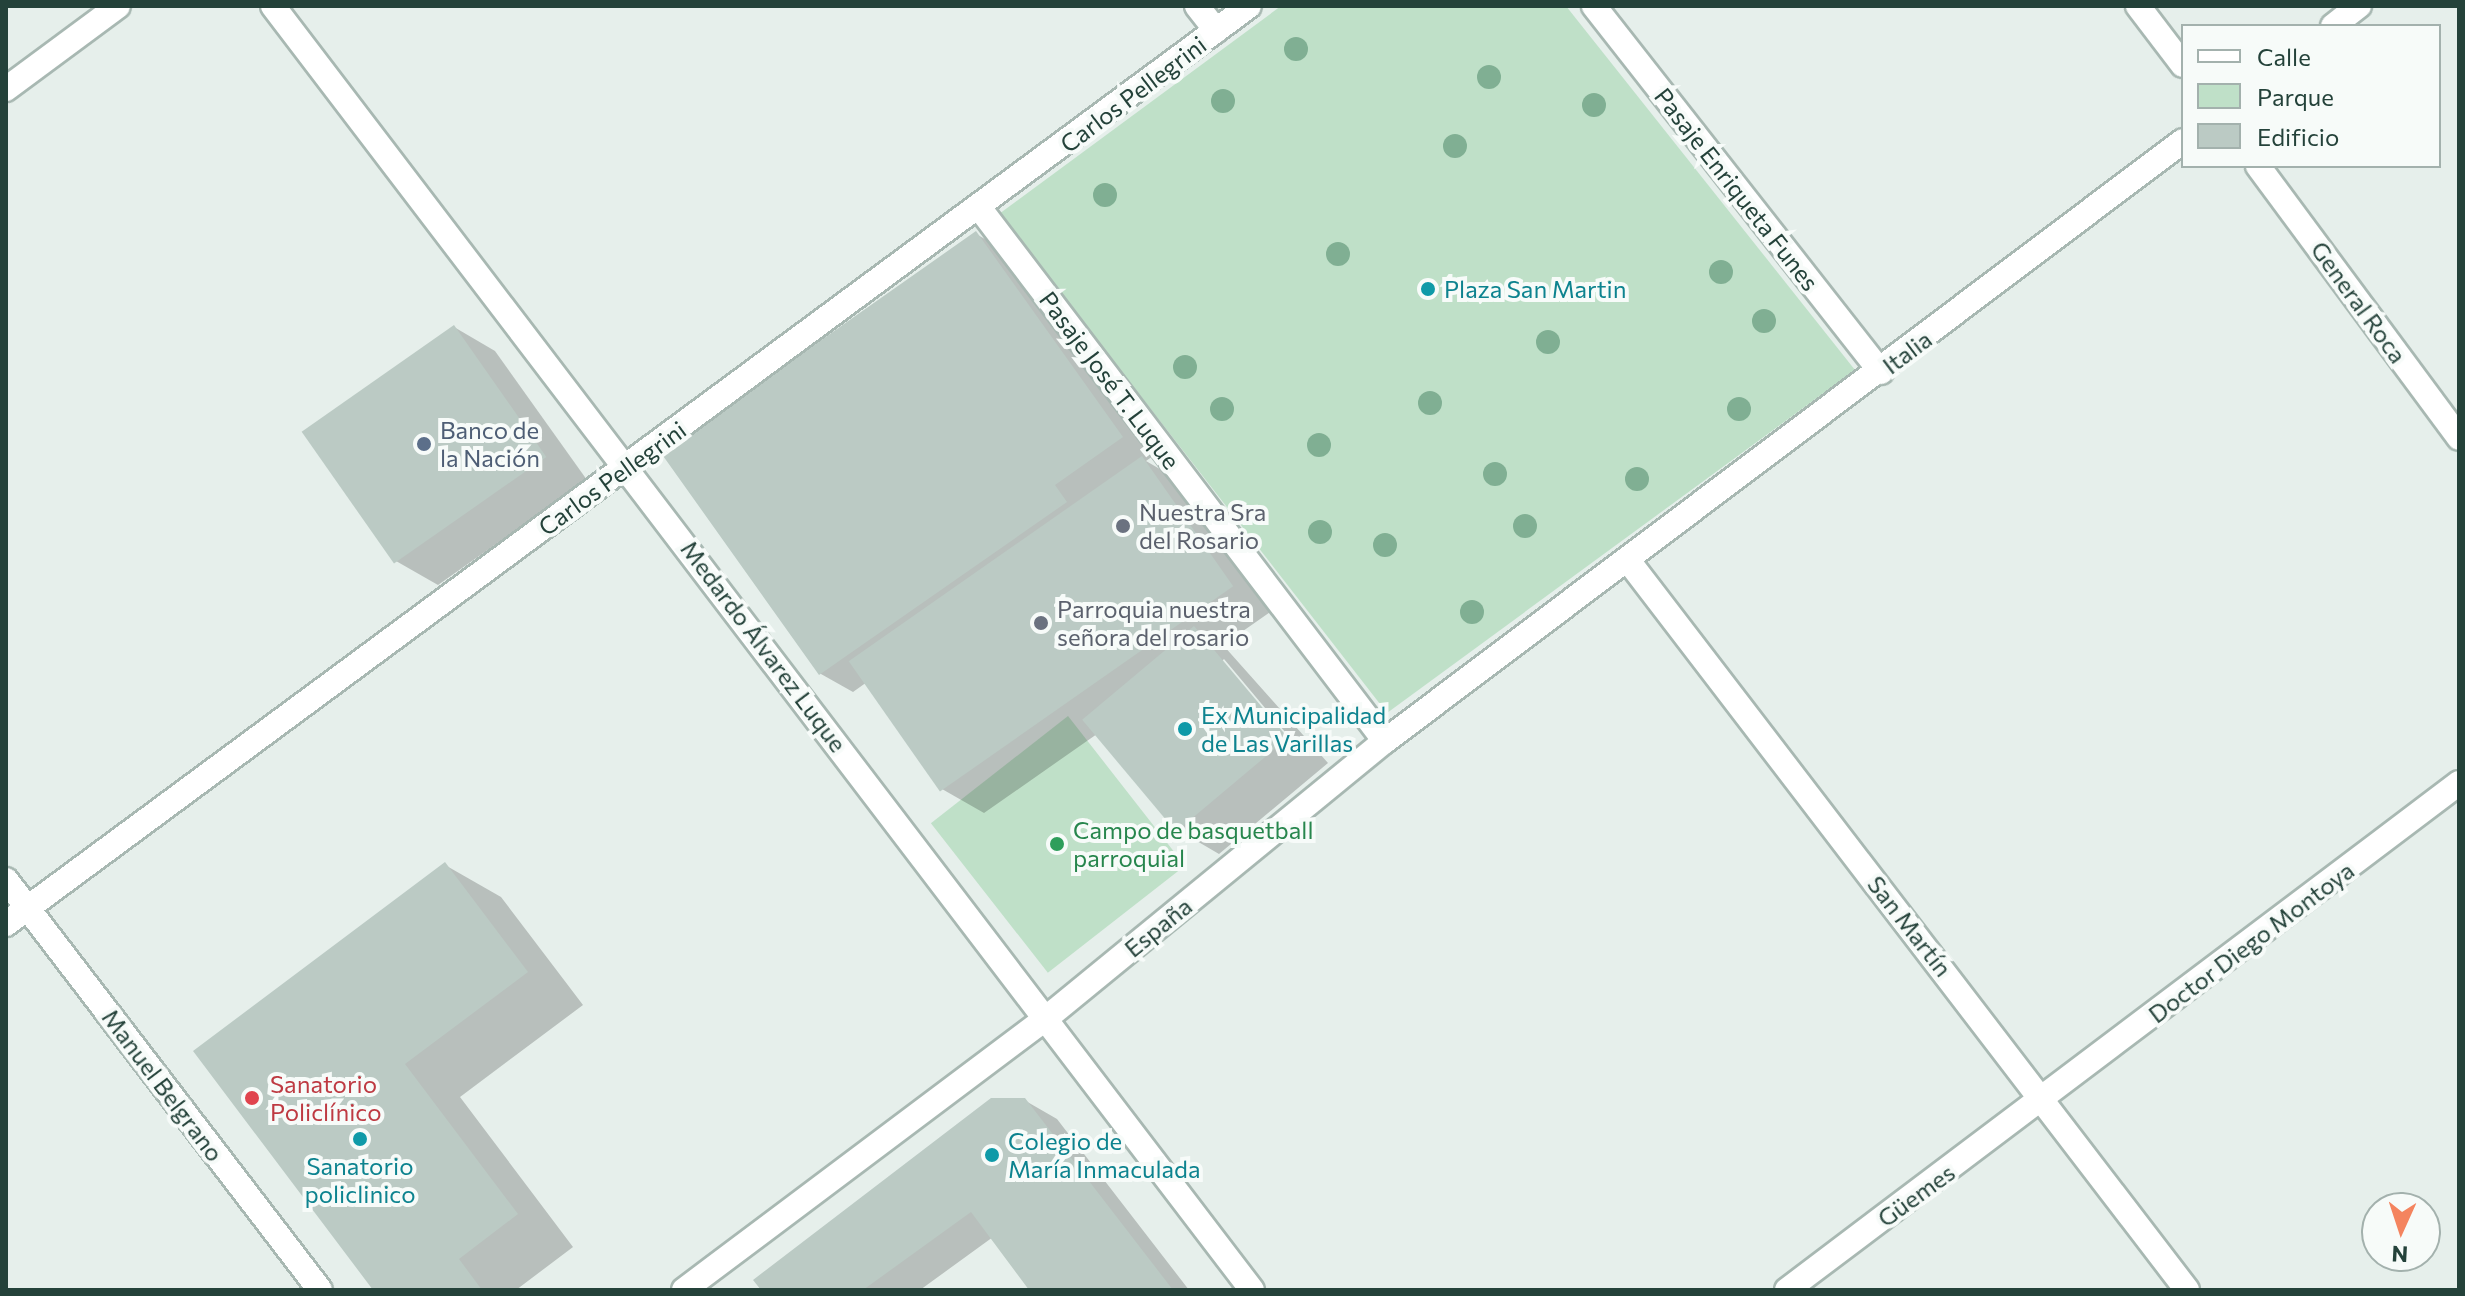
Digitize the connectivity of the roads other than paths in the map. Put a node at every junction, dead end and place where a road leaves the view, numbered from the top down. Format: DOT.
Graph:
graph roads {
  1 [pos="118,6"];
  2 [pos="273,6"];
  3 [pos="1197,6"];
  4 [pos="1249,6"];
  5 [pos="1594,6"];
  6 [pos="2138,6"];
  7 [pos="2359,6"];
  8 [pos="2336,24"];
  9 [pos="1216,30"];
  10 [pos="2181,62"];
  11 [pos="6,89"];
  12 [pos="2181,143"];
  13 [pos="2259,168"];
  14 [pos="981,210"];
  15 [pos="1881,372"];
  16 [pos="2459,438"];
  17 [pos="629,466"];
  18 [pos="1630,563"];
  19 [pos="1385,741"];
  20 [pos="2459,783"];
  21 [pos="6,880"];
  22 [pos="27,907"];
  23 [pos="6,924"];
  24 [pos="1044,1020"];
  25 [pos="2044,1101"];
  26 [pos="320,1290"];
  27 [pos="684,1290"];
  28 [pos="1252,1290"];
  29 [pos="1787,1290"];
  30 [pos="2187,1290"];
  1 -- 11 [label="street"];
  2 -- 17 [label="street, Medardo Álvarez Luque"];
  3 -- 9 [label="street"];
  4 -- 9 [label="street, Carlos Pellegrini"];
  5 -- 15 [label="street, Pasaje Enriqueta Funes"];
  6 -- 10 [label="street"];
  7 -- 8 [label="street"];
  9 -- 14 [label="street, Carlos Pellegrini"];
  12 -- 15 [label="street, Italia"];
  13 -- 16 [label="street, General Roca"];
  14 -- 17 [label="street, Carlos Pellegrini"];
  14 -- 19 [label="street, Pasaje José T. Luque"];
  15 -- 18 [label="street, Italia"];
  17 -- 22 [label="street, Carlos Pellegrini"];
  17 -- 24 [label="street, Medardo Álvarez Luque"];
  18 -- 19 [label="street, España"];
  18 -- 25 [label="street, San Martín"];
  19 -- 24 [label="street, España"];
  20 -- 25 [label="street, Doctor Diego Montoya"];
  21 -- 22 [label="street, Manuel Belgrano"];
  22 -- 23 [label="street, Carlos Pellegrini"];
  22 -- 26 [label="street, Manuel Belgrano"];
  24 -- 27 [label="street, España"];
  24 -- 28 [label="street, Medardo Álvarez Luque"];
  25 -- 29 [label="street, Güemes"];
  25 -- 30 [label="street, San Martín"];
}
